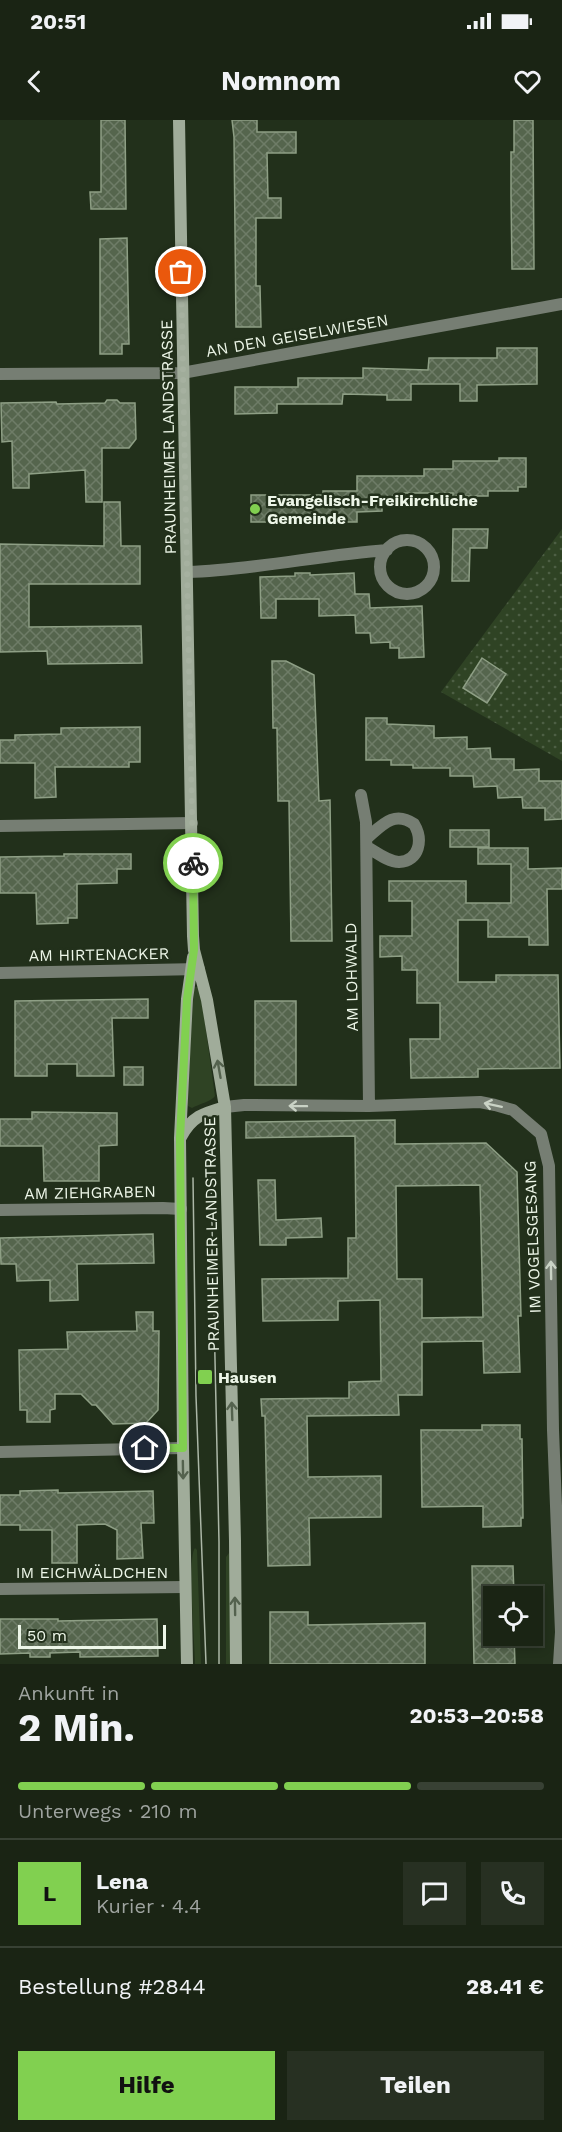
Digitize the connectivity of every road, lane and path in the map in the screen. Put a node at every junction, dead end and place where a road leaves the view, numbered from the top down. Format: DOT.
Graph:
graph roads {
  1 [pos="179,120"];
  2 [pos="562,304"];
  3 [pos="562,314"];
  4 [pos="183,373"];
  5 [pos="0,374"];
  6 [pos="387,550"];
  7 [pos="188,572"];
  8 [pos="361,795"];
  9 [pos="192,824"];
  10 [pos="0,826"];
  11 [pos="195,969"];
  12 [pos="0,973"];
  13 [pos="369,1106"];
  14 [pos="225,1107"];
  15 [pos="180,1138"];
  16 [pos="181,1209"];
  17 [pos="0,1210"];
  18 [pos="183,1448"];
  19 [pos="0,1452"];
  20 [pos="185,1587"];
  21 [pos="0,1589"];
  22 [pos="187,1664"];
  23 [pos="236,1664"];
  24 [pos="559,1664"];
  1 -- 4 [label="main road, PRAUNHEIMER LANDSTRASSE"];
  2 -- 3 [label="street"];
  2 -- 4 [label="street, AN DEN GEISELWIESEN"];
  4 -- 5 [label="street, AN DEN GEISELWIESEN"];
  4 -- 7 [label="main road, PRAUNHEIMER LANDSTRASSE"];
  6 -- 6 [label="street, PRAUNHEIMER LANDSTRASSE"];
  6 -- 7 [label="street, PRAUNHEIMER LANDSTRASSE"];
  7 -- 9 [label="main road, PRAUNHEIMER LANDSTRASSE"];
  8 -- 13 [label="street, AM LOHWALD"];
  9 -- 10 [label="street"];
  9 -- 11 [label="main road, PRAUNHEIMER LANDSTRASSE"];
  11 -- 12 [label="street, AM HIRTENACKER"];
  14 -- 11 [label="main road, PRAUNHEIMER LANDSTRASSE, one-way"];
  11 -- 15 [label="main road, PRAUNHEIMER LANDSTRASSE"];
  13 -- 14 [label="street, IM VOGELSGESANG, one-way"];
  24 -- 13 [label="street, IM VOGELSGESANG, one-way"];
  14 -- 15 [label="main road"];
  23 -- 14 [label="main road, PRAUNHEIMER LANDSTRASSE, one-way"];
  15 -- 16 [label="main road, PRAUNHEIMER LANDSTRASSE"];
  16 -- 17 [label="street, AM ZIEHGRABEN"];
  16 -- 18 [label="main road, PRAUNHEIMER LANDSTRASSE"];
  18 -- 19 [label="street"];
  18 -- 20 [label="main road, PRAUNHEIMER LANDSTRASSE, one-way"];
  20 -- 21 [label="street, IM EICHWÄLDCHEN"];
  20 -- 22 [label="main road, PRAUNHEIMER LANDSTRASSE"];
}
